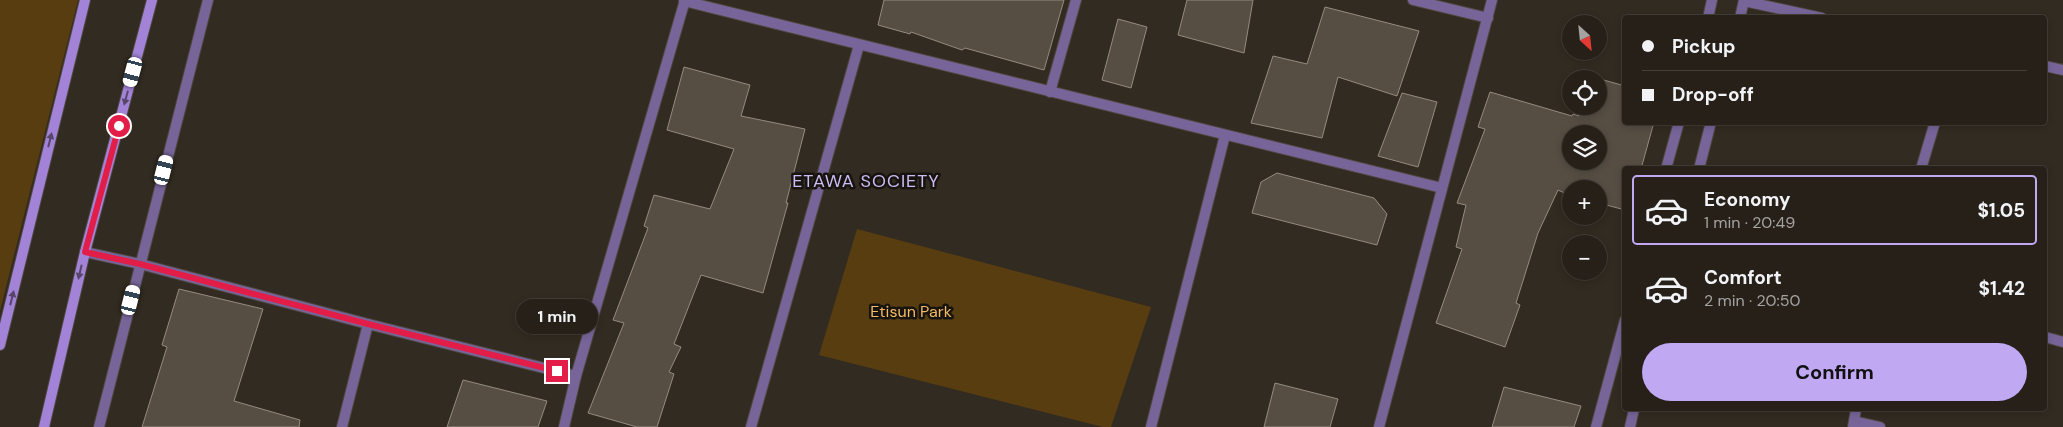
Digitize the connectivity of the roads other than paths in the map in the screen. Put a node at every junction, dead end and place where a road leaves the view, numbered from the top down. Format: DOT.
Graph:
graph roads {
  1 [pos="85,0"];
  2 [pos="152,0"];
  3 [pos="208,0"];
  4 [pos="1076,0"];
  5 [pos="1413,0"];
  6 [pos="1492,0"];
  7 [pos="1712,0"];
  8 [pos="685,1"];
  9 [pos="1744,1"];
  10 [pos="1709,15"];
  11 [pos="1741,15"];
  12 [pos="1808,15"];
  13 [pos="1488,18"];
  14 [pos="859,45"];
  15 [pos="2047,66"];
  16 [pos="2063,70"];
  17 [pos="1050,92"];
  18 [pos="1678,125"];
  19 [pos="1710,125"];
  20 [pos="1935,125"];
  21 [pos="1225,135"];
  22 [pos="1667,166"];
  23 [pos="1700,166"];
  24 [pos="1922,166"];
  25 [pos="1442,188"];
  26 [pos="85,252"];
  27 [pos="140,264"];
  28 [pos="368,324"];
  29 [pos="1622,331"];
  30 [pos="2047,338"];
  31 [pos="2063,342"];
  32 [pos="0,345"];
  33 [pos="576,376"];
  34 [pos="1634,411"];
  35 [pos="1856,411"];
  36 [pos="1853,424"];
  37 [pos="44,427"];
  38 [pos="99,427"];
  39 [pos="342,427"];
  40 [pos="564,427"];
  41 [pos="751,427"];
  42 [pos="1151,427"];
  43 [pos="1379,427"];
  44 [pos="1596,427"];
  45 [pos="1630,427"];
  46 [pos="1880,427"];
  32 -- 1 [label="main road, one-way"];
  2 -- 26 [label="main road, one-way"];
  3 -- 27 [label="street"];
  4 -- 17 [label="street"];
  5 -- 13 [label="street"];
  6 -- 13 [label="street"];
  7 -- 10 [label="street"];
  8 -- 14 [label="street"];
  8 -- 33 [label="street"];
  9 -- 11 [label="street"];
  9 -- 12 [label="street"];
  13 -- 25 [label="street"];
  14 -- 17 [label="street"];
  14 -- 41 [label="street"];
  15 -- 16 [label="street"];
  17 -- 21 [label="street"];
  18 -- 22 [label="street"];
  19 -- 23 [label="street"];
  20 -- 24 [label="street"];
  21 -- 25 [label="street"];
  21 -- 42 [label="street"];
  25 -- 43 [label="street"];
  26 -- 27 [label="street"];
  26 -- 37 [label="main road, one-way"];
  27 -- 28 [label="street"];
  27 -- 38 [label="street"];
  28 -- 33 [label="street"];
  28 -- 39 [label="street"];
  29 -- 44 [label="street"];
  30 -- 31 [label="street"];
  33 -- 40 [label="street"];
  34 -- 45 [label="street"];
  35 -- 36 [label="street"];
  36 -- 46 [label="street"];
}
